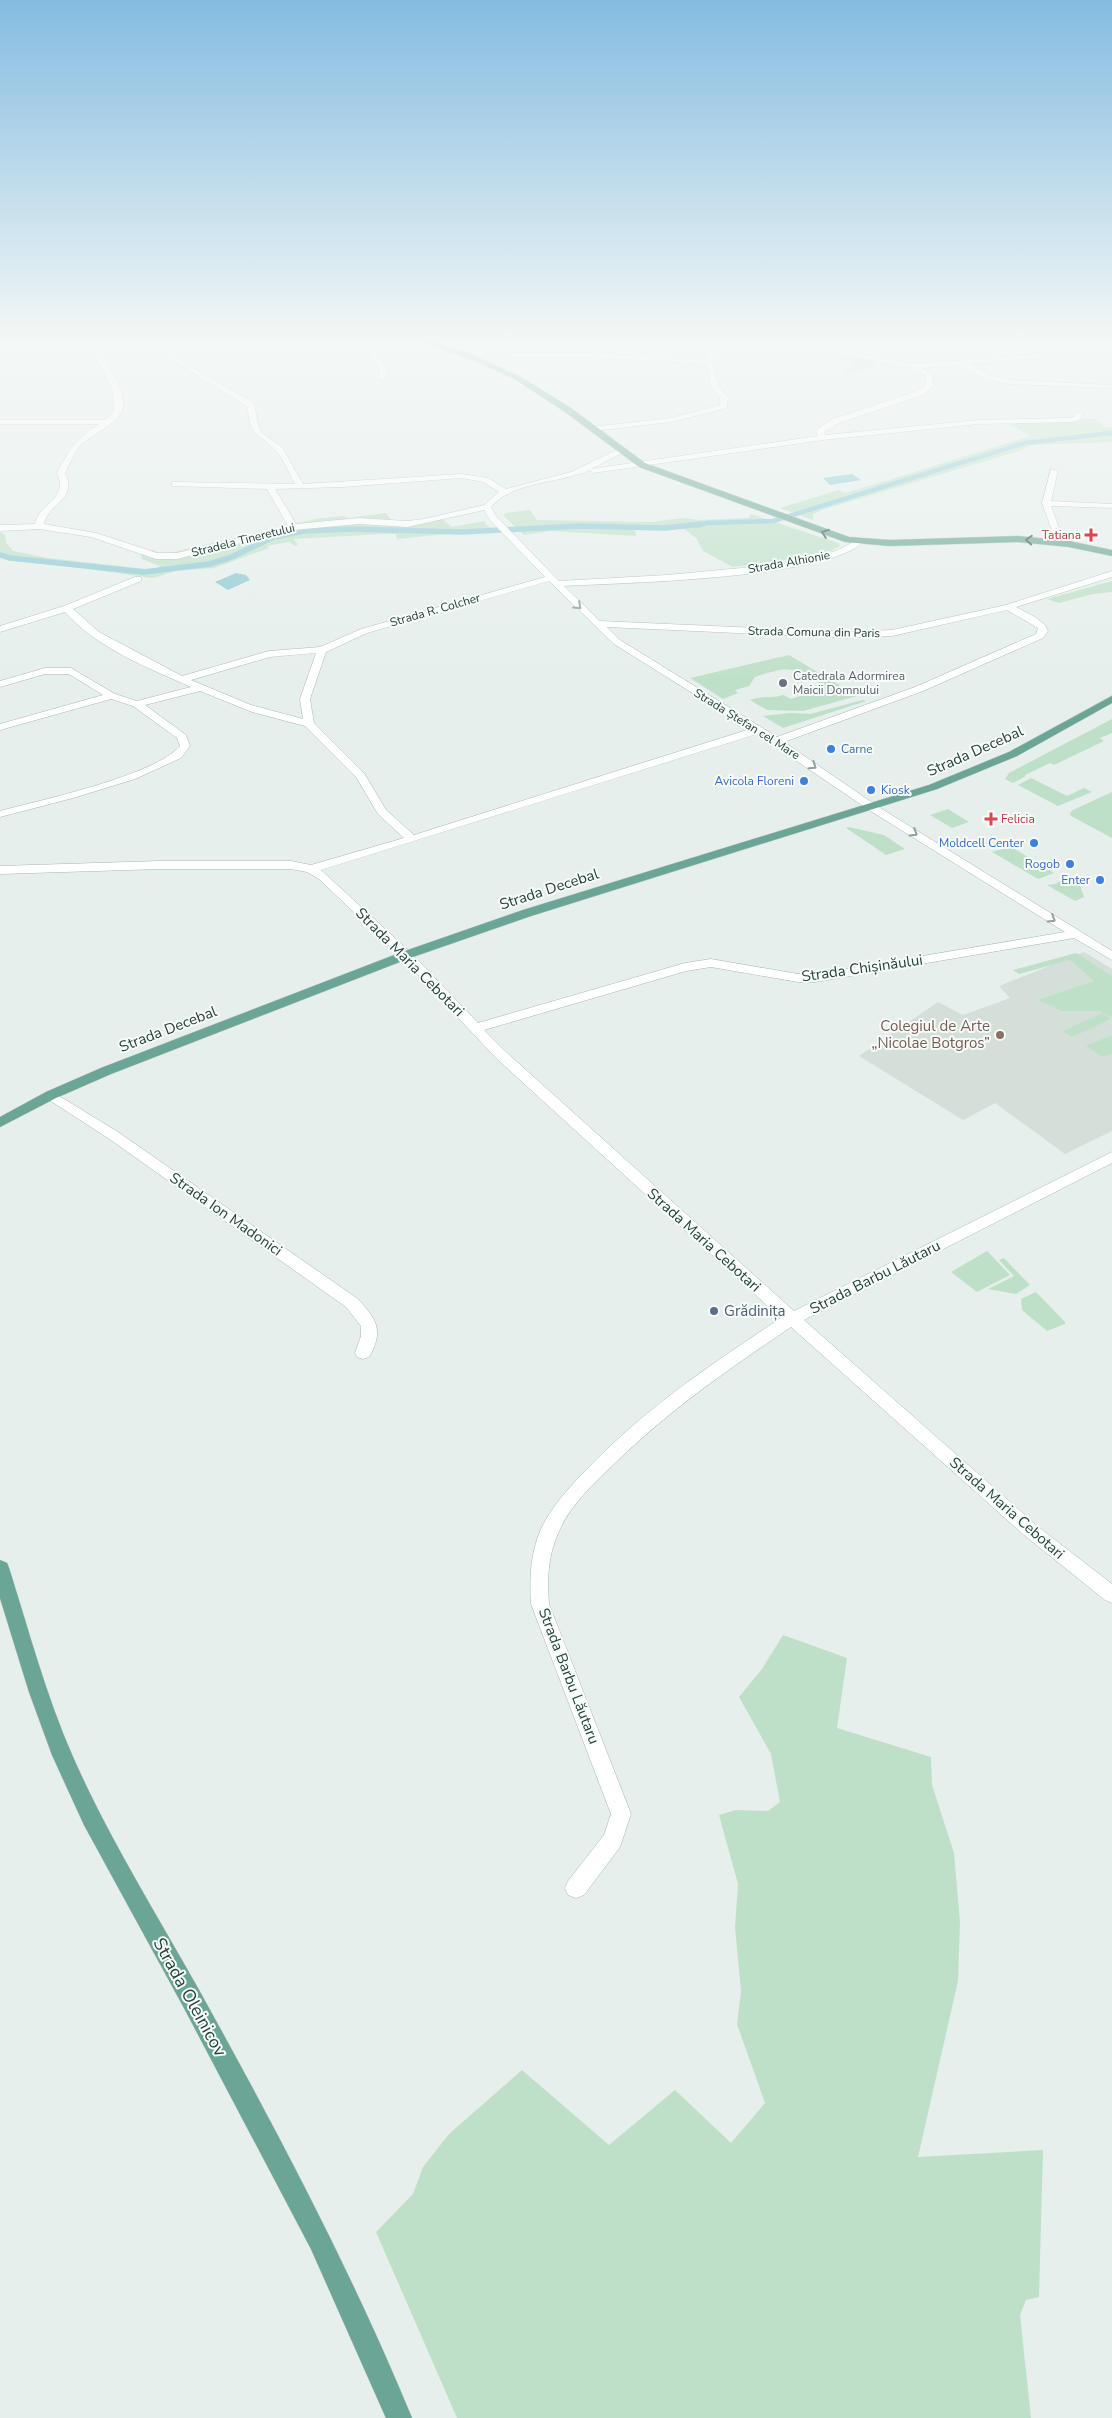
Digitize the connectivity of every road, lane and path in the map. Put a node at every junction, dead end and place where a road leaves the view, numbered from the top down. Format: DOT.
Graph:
graph roads {
  1 [pos="70,456"];
  2 [pos="283,456"];
  3 [pos="610,456"];
  4 [pos="628,456"];
  5 [pos="703,456"];
  6 [pos="642,465"];
  7 [pos="1054,471"];
  8 [pos="568,476"];
  9 [pos="175,484"];
  10 [pos="300,486"];
  11 [pos="270,487"];
  12 [pos="505,492"];
  13 [pos="1046,503"];
  14 [pos="1112,506"];
  15 [pos="487,507"];
  16 [pos="39,526"];
  17 [pos="293,527"];
  18 [pos="0,528"];
  19 [pos="859,542"];
  20 [pos="1050,542"];
  21 [pos="1112,553"];
  22 [pos="1112,574"];
  23 [pos="138,579"];
  24 [pos="553,581"];
  25 [pos="1008,607"];
  26 [pos="66,608"];
  27 [pos="598,624"];
  28 [pos="0,629"];
  29 [pos="322,650"];
  30 [pos="183,680"];
  31 [pos="0,684"];
  32 [pos="201,688"];
  33 [pos="111,696"];
  34 [pos="1112,699"];
  35 [pos="137,704"];
  36 [pos="309,724"];
  37 [pos="0,727"];
  38 [pos="758,730"];
  39 [pos="776,741"];
  40 [pos="873,808"];
  41 [pos="0,814"];
  42 [pos="412,839"];
  43 [pos="311,869"];
  44 [pos="0,870"];
  45 [pos="24,871"];
  46 [pos="0,878"];
  47 [pos="1076,934"];
  48 [pos="406,955"];
  49 [pos="1112,956"];
  50 [pos="476,1028"];
  51 [pos="51,1095"];
  52 [pos="0,1123"];
  53 [pos="1112,1157"];
  54 [pos="792,1319"];
  55 [pos="363,1353"];
  56 [pos="0,1568"];
  57 [pos="1112,1595"];
  58 [pos="576,1888"];
  59 [pos="399,2418"];
  1 -- 16 [label="street"];
  2 -- 10 [label="street"];
  3 -- 8 [label="street"];
  4 -- 6 [label="main road"];
  5 -- 6 [label="street"];
  6 -- 8 [label="street"];
  19 -- 6 [label="main road, one-way"];
  7 -- 13 [label="street"];
  8 -- 12 [label="street"];
  9 -- 11 [label="street"];
  10 -- 11 [label="street"];
  10 -- 12 [label="street"];
  11 -- 17 [label="street"];
  12 -- 15 [label="street"];
  13 -- 14 [label="street"];
  13 -- 20 [label="street"];
  15 -- 17 [label="street, Stradela Tineretului"];
  15 -- 24 [label="street, Strada Ștefan cel Mare"];
  16 -- 17 [label="street, Stradela Tineretului"];
  16 -- 18 [label="street, Stradela Tineretului"];
  20 -- 19 [label="main road, Strada Alhionie, one-way"];
  19 -- 24 [label="street, Strada Alhionie"];
  20 -- 21 [label="main road, Strada Alhionie"];
  22 -- 25 [label="street, Strada Comuna din Paris"];
  23 -- 26 [label="street"];
  24 -- 27 [label="street, Strada Ștefan cel Mare, one-way"];
  24 -- 29 [label="street, Strada R. Colcher"];
  25 -- 27 [label="street, Strada Comuna din Paris"];
  25 -- 39 [label="street"];
  26 -- 28 [label="street"];
  26 -- 30 [label="street"];
  27 -- 38 [label="street, Strada Ștefan cel Mare"];
  29 -- 30 [label="street, Strada R. Colcher"];
  29 -- 36 [label="street"];
  30 -- 32 [label="street"];
  31 -- 33 [label="street"];
  32 -- 35 [label="street"];
  32 -- 36 [label="street"];
  33 -- 35 [label="street"];
  33 -- 37 [label="street"];
  34 -- 40 [label="main road, Strada Decebal"];
  35 -- 41 [label="street"];
  36 -- 42 [label="street"];
  38 -- 39 [label="street, Strada Ștefan cel Mare"];
  38 -- 42 [label="street"];
  39 -- 40 [label="street, Strada Ștefan cel Mare, one-way"];
  40 -- 47 [label="street, Strada Ștefan cel Mare, one-way"];
  40 -- 48 [label="main road, Strada Decebal"];
  42 -- 43 [label="street"];
  43 -- 45 [label="street"];
  43 -- 48 [label="street, Strada Maria Cebotari"];
  44 -- 45 [label="street"];
  45 -- 46 [label="street"];
  47 -- 49 [label="street, Strada Ștefan cel Mare"];
  47 -- 50 [label="street, Strada Chișinăului"];
  48 -- 50 [label="street, Strada Maria Cebotari"];
  48 -- 51 [label="main road, Strada Decebal"];
  50 -- 54 [label="street, Strada Maria Cebotari"];
  51 -- 52 [label="main road, Strada Decebal"];
  51 -- 55 [label="street, Strada Ion Madonici"];
  53 -- 54 [label="street, Strada Barbu Lăutaru"];
  54 -- 57 [label="street, Strada Maria Cebotari"];
  54 -- 58 [label="street, Strada Barbu Lăutaru"];
  56 -- 59 [label="main road, Strada Oleinicov"];
}
